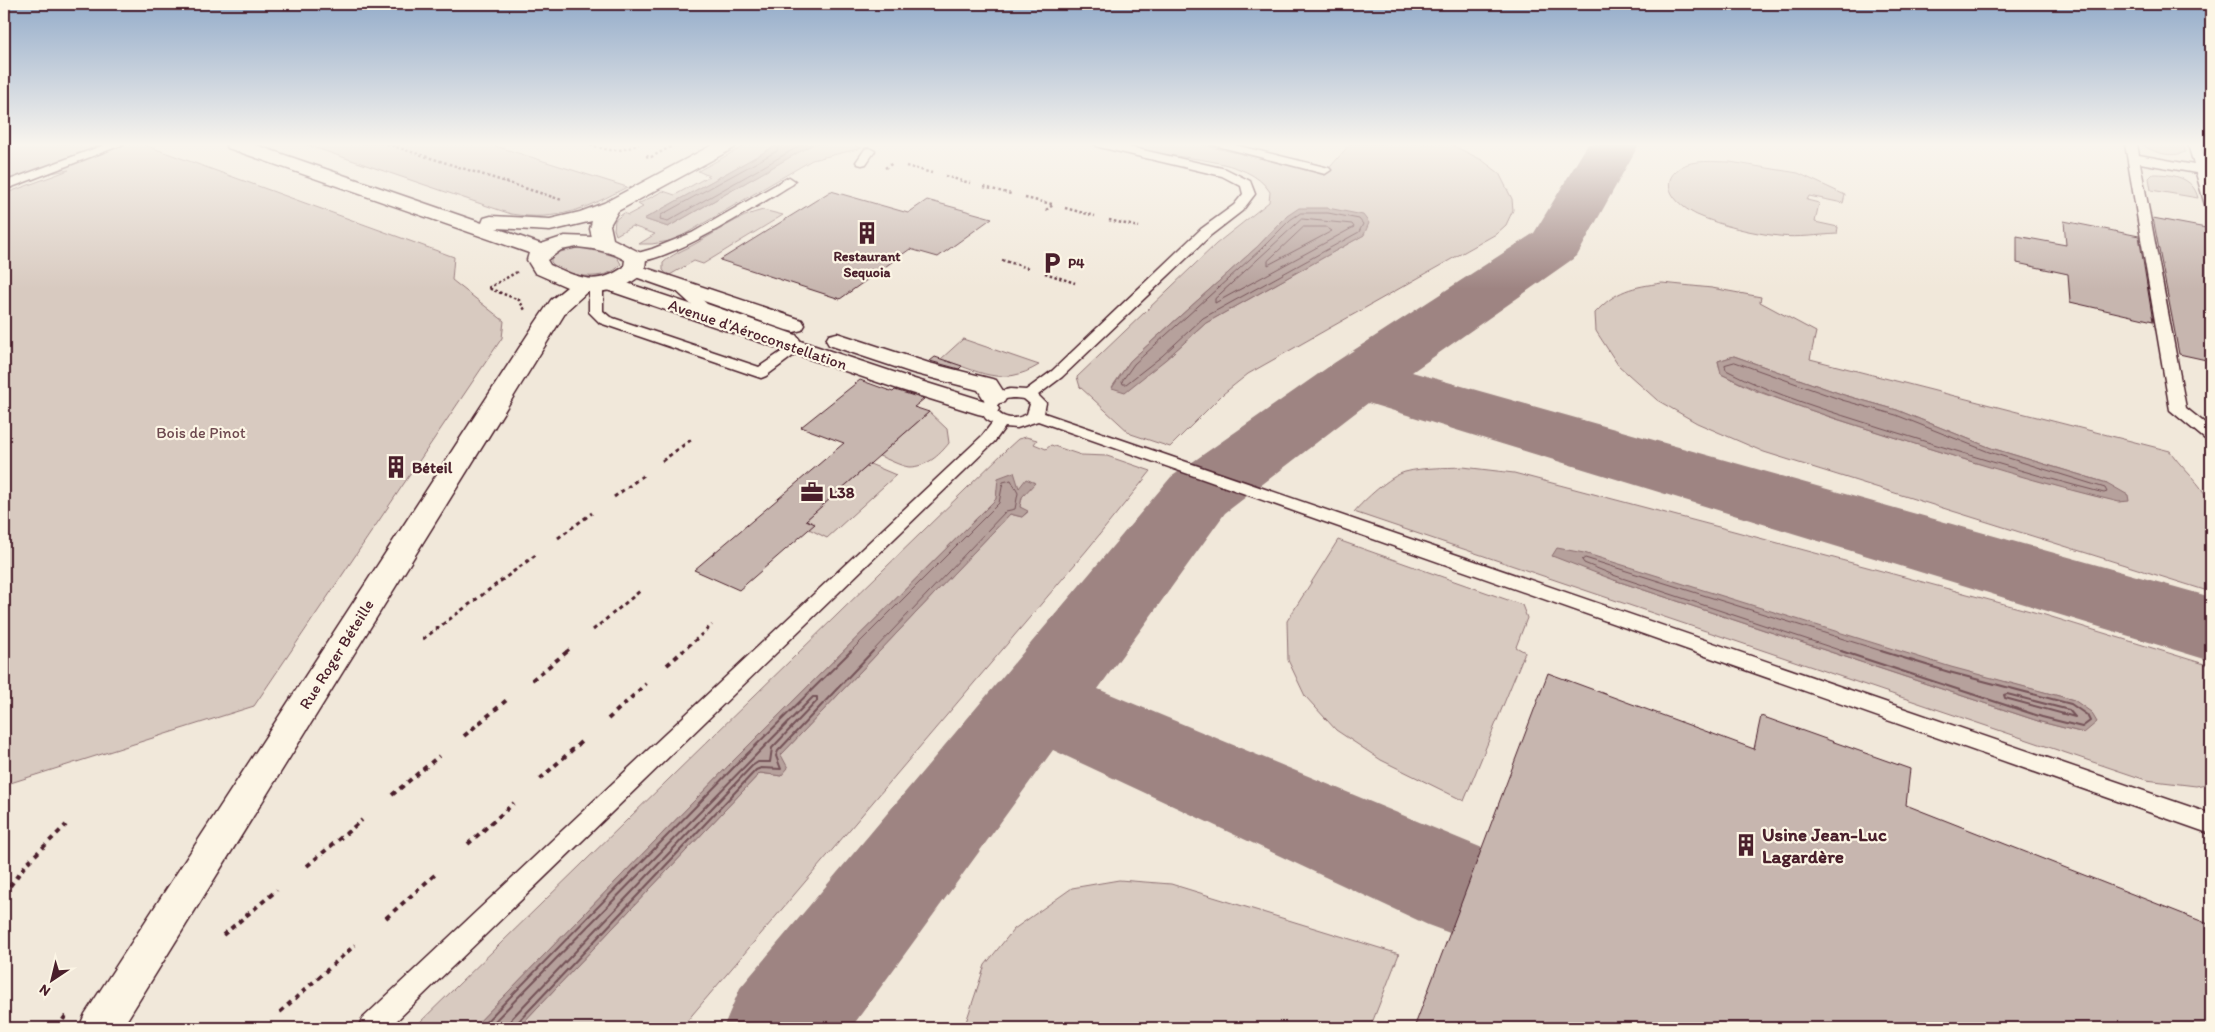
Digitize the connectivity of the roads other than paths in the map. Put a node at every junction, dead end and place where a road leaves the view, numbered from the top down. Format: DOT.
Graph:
graph roads {
  1 [pos="373,192"];
  2 [pos="403,192"];
  3 [pos="638,192"];
  4 [pos="770,192"];
  5 [pos="1248,192"];
  6 [pos="2139,192"];
  7 [pos="2208,192"];
  8 [pos="2211,205"];
  9 [pos="604,210"];
  10 [pos="491,222"];
  11 [pos="606,245"];
  12 [pos="554,246"];
  13 [pos="635,264"];
  14 [pos="677,285"];
  15 [pos="596,286"];
  16 [pos="798,347"];
  17 [pos="912,376"];
  18 [pos="1029,395"];
  19 [pos="994,410"];
  20 [pos="1035,415"];
  21 [pos="2211,436"];
  22 [pos="2211,824"];
  23 [pos="99,1028"];
  24 [pos="371,1028"];
  1 -- 12 [label="street"];
  2 -- 10 [label="street"];
  3 -- 9 [label="street"];
  4 -- 13 [label="lane"];
  5 -- 18 [label="lane"];
  6 -- 21 [label="lane"];
  7 -- 8 [label="lane"];
  9 -- 10 [label="street"];
  9 -- 11 [label="street"];
  9 -- 12 [label="street"];
  10 -- 12 [label="street"];
  11 -- 12 [label="street, Avenue d'Aéroconstellation"];
  11 -- 13 [label="street, Avenue d'Aéroconstellation"];
  12 -- 15 [label="street, Avenue d'Aéroconstellation"];
  13 -- 14 [label="street, Avenue d'Aéroconstellation"];
  13 -- 15 [label="street, Rue Roger Béteille"];
  14 -- 16 [label="lane"];
  14 -- 17 [label="street, Avenue d'Aéroconstellation"];
  15 -- 16 [label="street, Avenue d'Aéroconstellation"];
  15 -- 16 [label="lane"];
  15 -- 23 [label="street, Rue Roger Béteille"];
  16 -- 17 [label="street, Avenue d'Aéroconstellation"];
  17 -- 19 [label="street"];
  18 -- 19 [label="lane"];
  18 -- 20 [label="lane"];
  19 -- 20 [label="lane"];
  19 -- 24 [label="lane"];
  20 -- 22 [label="lane"];
}
